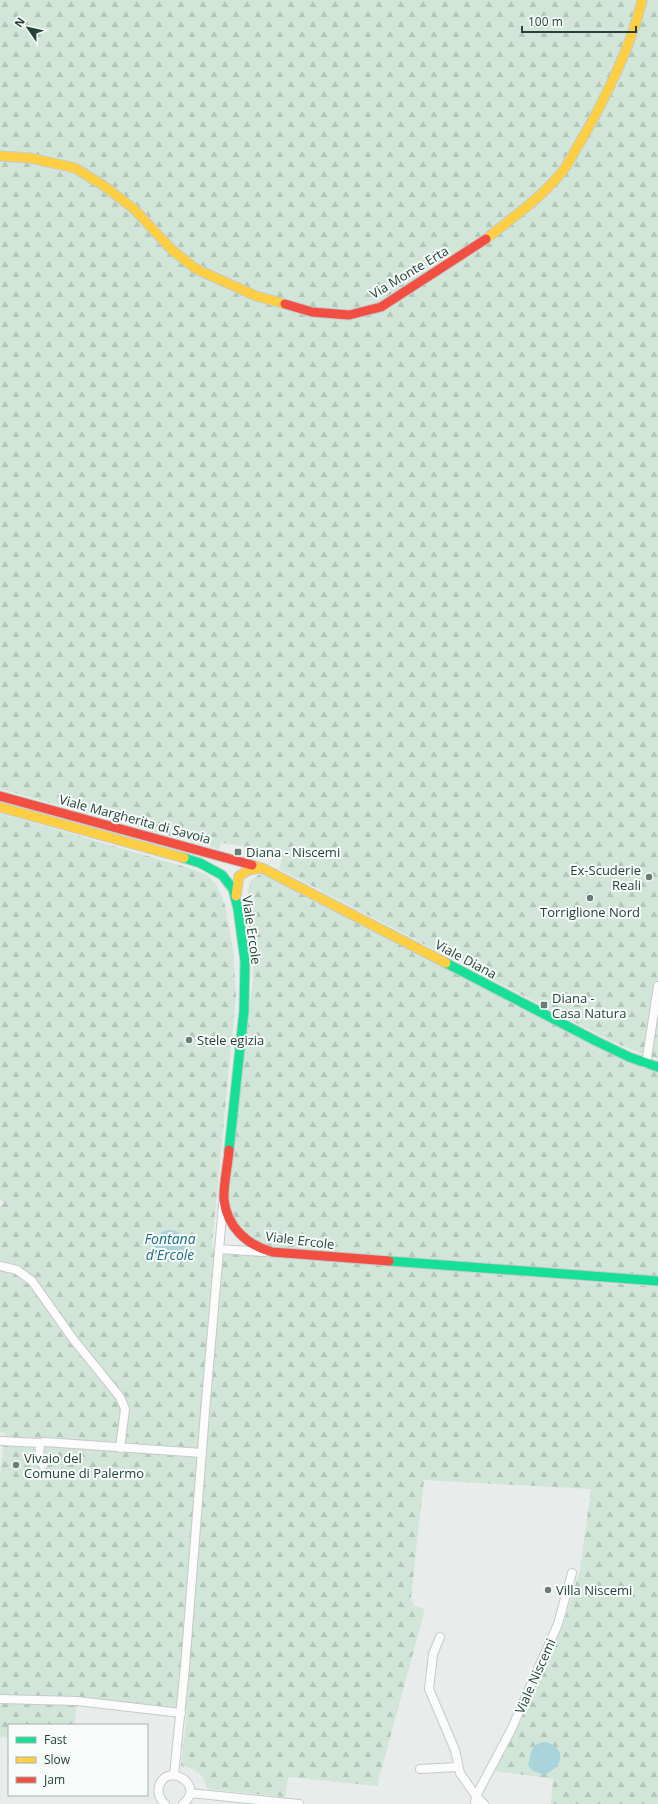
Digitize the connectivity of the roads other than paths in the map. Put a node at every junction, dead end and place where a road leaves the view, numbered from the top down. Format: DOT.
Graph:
graph roads {
  1 [pos="642,0"];
  2 [pos="0,156"];
  3 [pos="0,796"];
  4 [pos="0,807"];
  5 [pos="264,869"];
  6 [pos="222,875"];
  7 [pos="236,900"];
  8 [pos="658,986"];
  9 [pos="646,1064"];
  10 [pos="658,1067"];
  11 [pos="224,1199"];
  12 [pos="219,1249"];
  13 [pos="272,1252"];
  14 [pos="0,1266"];
  15 [pos="658,1281"];
  16 [pos="0,1441"];
  17 [pos="40,1443"];
  18 [pos="120,1448"];
  19 [pos="202,1453"];
  20 [pos="43,1465"];
  21 [pos="572,1573"];
  22 [pos="440,1637"];
  23 [pos="0,1699"];
  24 [pos="181,1713"];
  25 [pos="458,1767"];
  26 [pos="420,1769"];
  27 [pos="174,1775"];
  28 [pos="190,1793"];
  29 [pos="475,1800"];
  30 [pos="165,1804"];
  31 [pos="183,1804"];
  32 [pos="299,1804"];
  33 [pos="484,1804"];
  1 -- 2 [label="street, Via Monte Erta"];
  3 -- 5 [label="street, Viale Margherita di Savoia"];
  4 -- 6 [label="street, Viale Margherita di Savoia"];
  5 -- 7 [label="street"];
  5 -- 9 [label="street, Viale Diana"];
  6 -- 7 [label="street, Viale Ercole"];
  7 -- 11 [label="street, Viale Ercole"];
  8 -- 9 [label="street"];
  9 -- 10 [label="street, Viale Diana"];
  11 -- 12 [label="street"];
  11 -- 13 [label="street, Viale Ercole"];
  12 -- 13 [label="street"];
  12 -- 19 [label="street"];
  13 -- 15 [label="street, Viale Ercole"];
  14 -- 18 [label="street"];
  16 -- 17 [label="street"];
  17 -- 18 [label="street"];
  17 -- 20 [label="street"];
  18 -- 19 [label="street"];
  19 -- 24 [label="street"];
  21 -- 29 [label="street, Viale Niscemi"];
  22 -- 25 [label="street"];
  23 -- 24 [label="street"];
  24 -- 27 [label="street"];
  25 -- 26 [label="street"];
  25 -- 29 [label="street"];
  27 -- 28 [label="street"];
  27 -- 30 [label="street"];
  28 -- 31 [label="street"];
  28 -- 32 [label="street"];
  29 -- 33 [label="street"];
}
